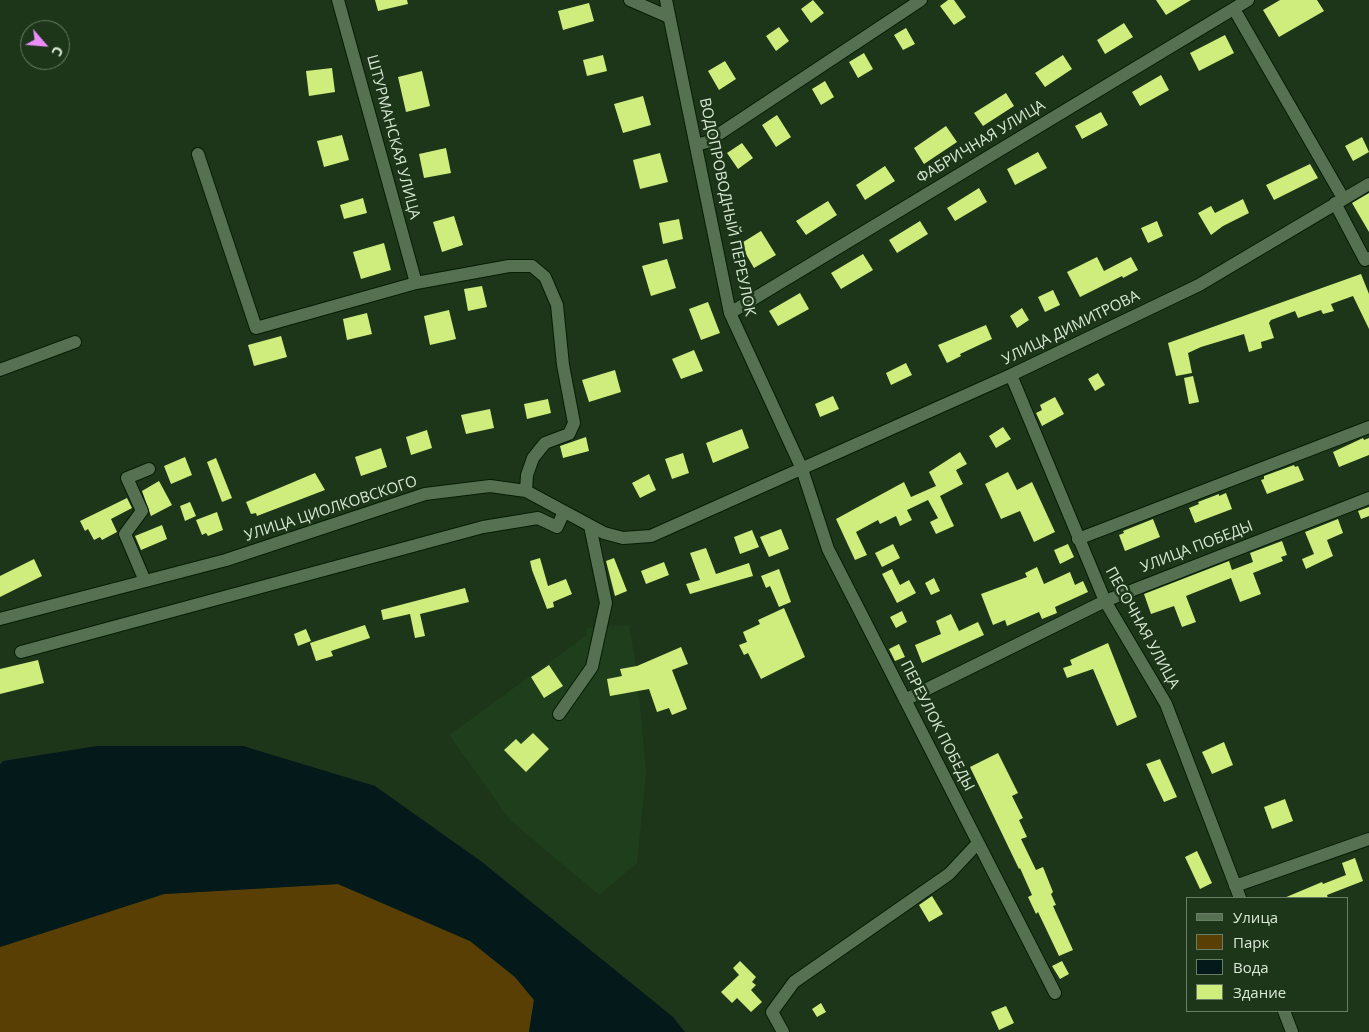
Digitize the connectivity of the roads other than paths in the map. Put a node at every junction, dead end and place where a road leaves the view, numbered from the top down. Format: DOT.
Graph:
graph roads {
  1 [pos="338,0"];
  2 [pos="630,0"];
  3 [pos="666,0"];
  4 [pos="921,0"];
  5 [pos="1248,0"];
  6 [pos="1234,9"];
  7 [pos="669,17"];
  8 [pos="701,143"];
  9 [pos="198,154"];
  10 [pos="1369,184"];
  11 [pos="1339,200"];
  12 [pos="1369,258"];
  13 [pos="416,284"];
  14 [pos="730,313"];
  15 [pos="75,342"];
  16 [pos="0,370"];
  17 [pos="1011,375"];
  18 [pos="1369,427"];
  19 [pos="149,469"];
  20 [pos="802,469"];
  21 [pos="776,481"];
  22 [pos="526,491"];
  23 [pos="1369,498"];
  24 [pos="564,512"];
  25 [pos="590,526"];
  26 [pos="1078,538"];
  27 [pos="145,581"];
  28 [pos="1105,600"];
  29 [pos="0,619"];
  30 [pos="21,652"];
  31 [pos="905,700"];
  32 [pos="559,714"];
  33 [pos="1369,839"];
  34 [pos="978,843"];
  35 [pos="1238,892"];
  36 [pos="1055,993"];
  37 [pos="1284,1012"];
  38 [pos="783,1032"];
  39 [pos="1292,1032"];
  1 -- 13 [label="street, ШТУРМАНСКАЯ УЛИЦА"];
  2 -- 7 [label="street"];
  3 -- 7 [label="street, ВОДОПРОВОДНЫЙ ПЕРЕУЛОК"];
  4 -- 8 [label="street"];
  5 -- 6 [label="street, ФАБРИЧНАЯ УЛИЦА"];
  6 -- 11 [label="street"];
  6 -- 14 [label="street, ФАБРИЧНАЯ УЛИЦА"];
  7 -- 8 [label="street, ВОДОПРОВОДНЫЙ ПЕРЕУЛОК"];
  8 -- 14 [label="street, ВОДОПРОВОДНЫЙ ПЕРЕУЛОК"];
  9 -- 13 [label="street"];
  10 -- 11 [label="street, УЛИЦА ДИМИТРОВА"];
  11 -- 12 [label="street"];
  11 -- 17 [label="street, УЛИЦА ДИМИТРОВА"];
  13 -- 22 [label="street"];
  14 -- 20 [label="street, ВОДОПРОВОДНЫЙ ПЕРЕУЛОК"];
  15 -- 16 [label="street"];
  17 -- 20 [label="street, УЛИЦА ДИМИТРОВА"];
  17 -- 26 [label="street, ПЕСОЧНАЯ УЛИЦА"];
  18 -- 26 [label="street"];
  19 -- 27 [label="street"];
  20 -- 21 [label="street, УЛИЦА ДИМИТРОВА"];
  20 -- 31 [label="street, ПЕРЕУЛОК ПОБЕДЫ"];
  21 -- 25 [label="street, УЛИЦА ЦИОЛКОВСКОГО"];
  22 -- 24 [label="street, УЛИЦА ЦИОЛКОВСКОГО"];
  22 -- 27 [label="street, УЛИЦА ЦИОЛКОВСКОГО"];
  23 -- 28 [label="street, УЛИЦА ПОБЕДЫ"];
  24 -- 25 [label="street, УЛИЦА ЦИОЛКОВСКОГО"];
  24 -- 30 [label="street"];
  25 -- 32 [label="street"];
  26 -- 28 [label="street, ПЕСОЧНАЯ УЛИЦА"];
  27 -- 29 [label="street, УЛИЦА ЦИОЛКОВСКОГО"];
  28 -- 31 [label="street, УЛИЦА ПОБЕДЫ"];
  28 -- 35 [label="street, ПЕСОЧНАЯ УЛИЦА"];
  31 -- 34 [label="street, ПЕРЕУЛОК ПОБЕДЫ"];
  33 -- 35 [label="street"];
  34 -- 36 [label="street, ПЕРЕУЛОК ПОБЕДЫ"];
  34 -- 38 [label="street"];
  37 -- 39 [label="street"];
}
